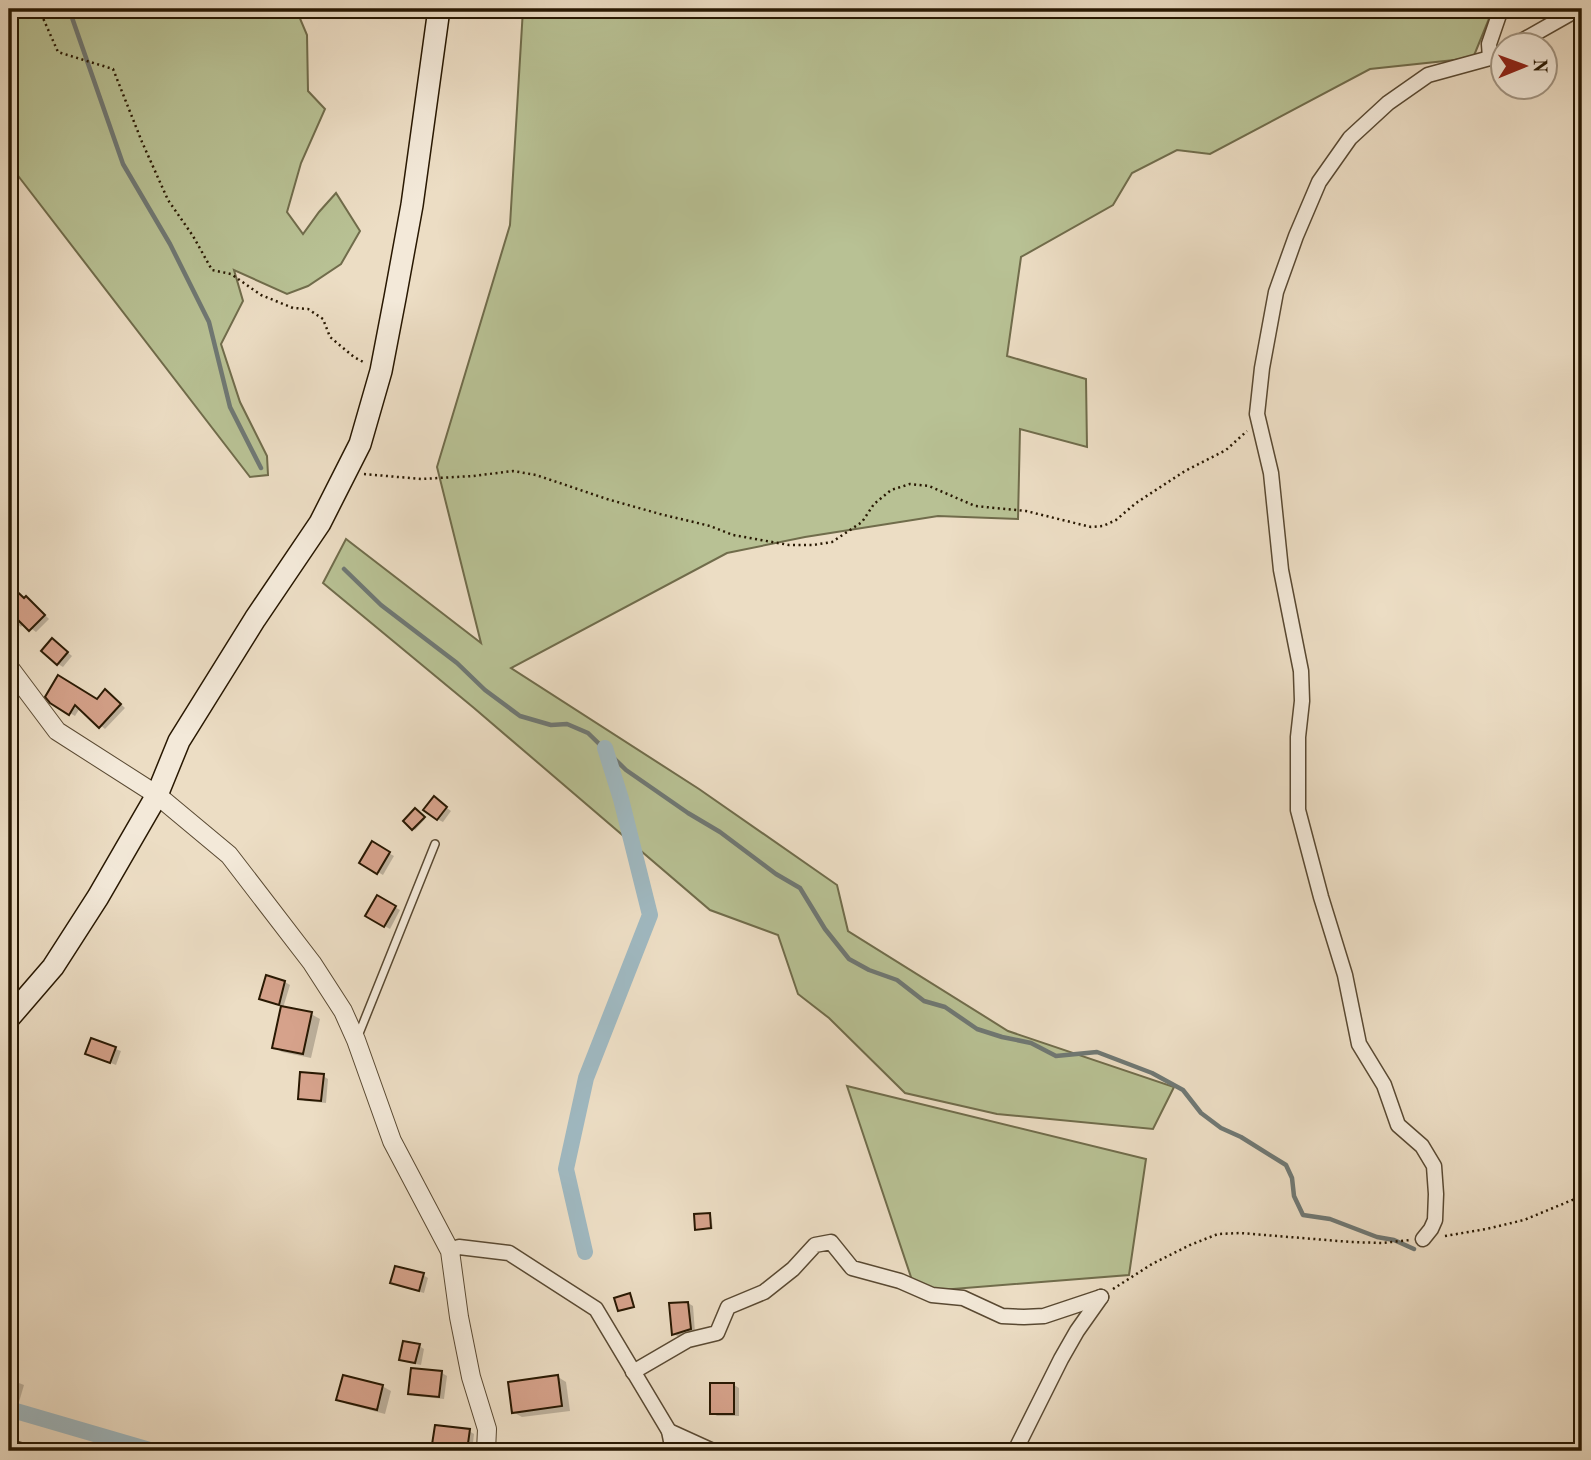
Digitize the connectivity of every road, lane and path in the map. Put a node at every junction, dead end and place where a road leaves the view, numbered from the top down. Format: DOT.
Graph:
graph roads {
  1 [pos="39,9"];
  2 [pos="439,9"];
  3 [pos="1501,9"];
  4 [pos="1582,10"];
  5 [pos="1493,32"];
  6 [pos="1538,32"];
  7 [pos="1490,56"];
  8 [pos="381,371"];
  9 [pos="1258,414"];
  10 [pos="347,473"];
  11 [pos="9,667"];
  12 [pos="157,795"];
  13 [pos="435,844"];
  14 [pos="9,1018"];
  15 [pos="356,1040"];
  16 [pos="1582,1196"];
  17 [pos="1423,1239"];
  18 [pos="450,1251"];
  19 [pos="1101,1297"];
  20 [pos="633,1372"];
  21 [pos="669,1431"];
  22 [pos="9,1443"];
  23 [pos="34,1451"];
  24 [pos="486,1451"];
  25 [pos="673,1451"];
  26 [pos="713,1451"];
  27 [pos="1015,1451"];
  1 -- 8 [label="path"];
  2 -- 8 [label="main road"];
  3 -- 5 [label="street"];
  4 -- 6 [label="street"];
  7 -- 9 [label="street"];
  8 -- 10 [label="main road"];
  9 -- 10 [label="path"];
  9 -- 17 [label="street"];
  10 -- 12 [label="main road"];
  11 -- 12 [label="street"];
  12 -- 14 [label="main road"];
  12 -- 15 [label="street"];
  13 -- 15 [label="lane"];
  15 -- 18 [label="street"];
  16 -- 17 [label="path"];
  17 -- 19 [label="path"];
  18 -- 20 [label="street"];
  18 -- 24 [label="street"];
  19 -- 20 [label="street"];
  19 -- 27 [label="street"];
  20 -- 21 [label="street"];
  21 -- 25 [label="street"];
  21 -- 26 [label="street"];
  22 -- 23 [label="lane"];
}
